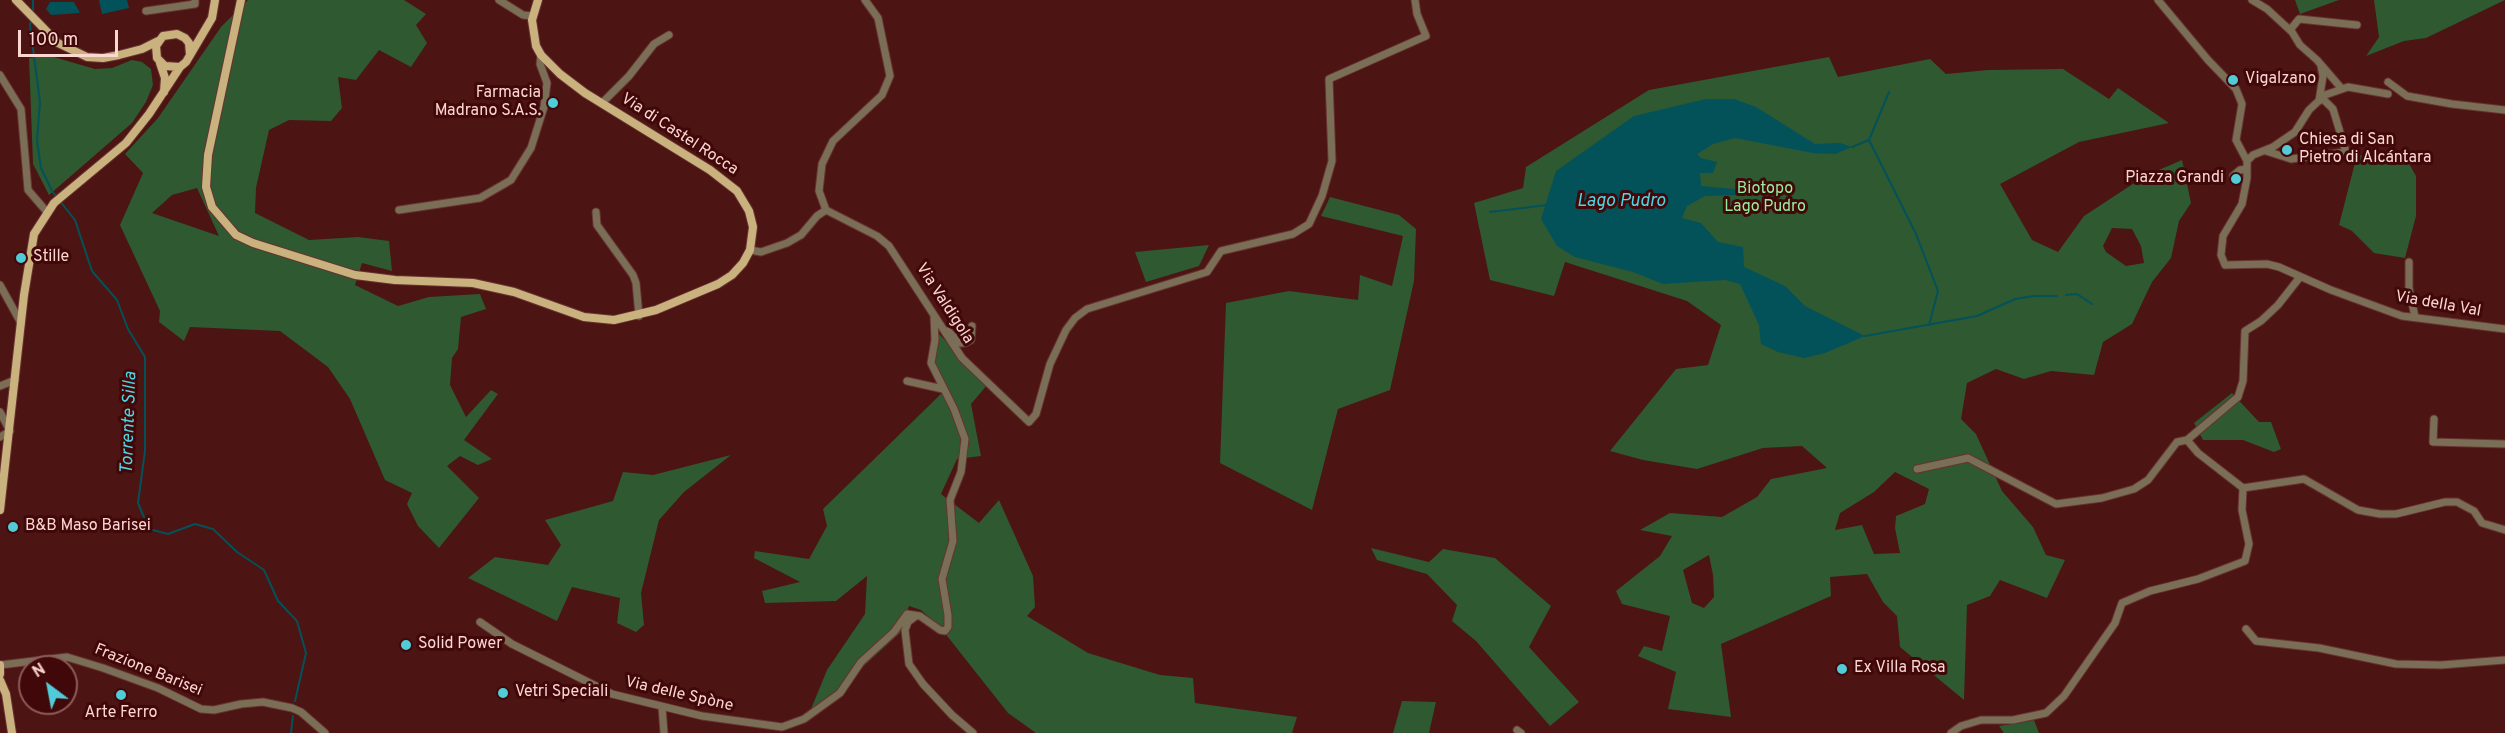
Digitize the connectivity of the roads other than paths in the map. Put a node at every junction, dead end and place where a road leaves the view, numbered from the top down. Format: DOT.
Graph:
graph roads {
  1 [pos="16,0"];
  2 [pos="195,0"];
  3 [pos="215,0"];
  4 [pos="241,0"];
  5 [pos="499,0"];
  6 [pos="538,0"];
  7 [pos="866,0"];
  8 [pos="1415,0"];
  9 [pos="2158,0"];
  10 [pos="2252,0"];
  11 [pos="146,11"];
  12 [pos="533,16"];
  13 [pos="2357,25"];
  14 [pos="2290,30"];
  15 [pos="202,33"];
  16 [pos="669,35"];
  17 [pos="185,38"];
  18 [pos="159,40"];
  19 [pos="142,50"];
  20 [pos="190,54"];
  21 [pos="541,55"];
  22 [pos="159,60"];
  23 [pos="2321,66"];
  24 [pos="180,67"];
  25 [pos="0,75"];
  26 [pos="2388,82"];
  27 [pos="2342,89"];
  28 [pos="164,92"];
  29 [pos="2388,94"];
  30 [pos="2321,100"];
  31 [pos="602,104"];
  32 [pos="2505,110"];
  33 [pos="2266,151"];
  34 [pos="2246,165"];
  35 [pos="2233,176"];
  36 [pos="399,210"];
  37 [pos="826,210"];
  38 [pos="47,212"];
  39 [pos="596,212"];
  40 [pos="750,250"];
  41 [pos="2409,262"];
  42 [pos="2300,277"];
  43 [pos="0,285"];
  44 [pos="24,295"];
  45 [pos="9,299"];
  46 [pos="639,316"];
  47 [pos="934,316"];
  48 [pos="2415,317"];
  49 [pos="21,323"];
  50 [pos="972,326"];
  51 [pos="2505,329"];
  52 [pos="15,380"];
  53 [pos="907,381"];
  54 [pos="0,386"];
  55 [pos="943,389"];
  56 [pos="0,412"];
  57 [pos="2434,419"];
  58 [pos="10,431"];
  59 [pos="0,437"];
  60 [pos="2187,440"];
  61 [pos="2505,444"];
  62 [pos="1917,469"];
  63 [pos="2243,488"];
  64 [pos="0,510"];
  65 [pos="2505,530"];
  66 [pos="915,616"];
  67 [pos="480,622"];
  68 [pos="2246,629"];
  69 [pos="2505,660"];
  70 [pos="0,665"];
  71 [pos="0,674"];
  72 [pos="0,680"];
  73 [pos="662,707"];
  74 [pos="1953,732"];
  75 [pos="12,733"];
  76 [pos="325,733"];
  77 [pos="664,733"];
  78 [pos="973,733"];
  1 -- 19 [label="main road"];
  2 -- 11 [label="street"];
  3 -- 15 [label="main road"];
  4 -- 46 [label="main road"];
  5 -- 12 [label="street"];
  6 -- 12 [label="main road, Via di Castel Rocca"];
  7 -- 37 [label="street"];
  8 -- 47 [label="street, Via Valdigola"];
  9 -- 34 [label="street"];
  10 -- 14 [label="street"];
  12 -- 21 [label="main road, Via di Castel Rocca"];
  13 -- 14 [label="street"];
  14 -- 23 [label="street"];
  15 -- 17 [label="main road"];
  15 -- 20 [label="main road"];
  16 -- 31 [label="street"];
  17 -- 18 [label="main road"];
  17 -- 20 [label="main road"];
  18 -- 19 [label="main road"];
  18 -- 22 [label="main road"];
  19 -- 22 [label="main road"];
  20 -- 24 [label="main road"];
  21 -- 31 [label="main road, Via di Castel Rocca"];
  21 -- 36 [label="street"];
  22 -- 24 [label="main road"];
  22 -- 28 [label="main road"];
  23 -- 27 [label="street"];
  23 -- 30 [label="street"];
  24 -- 28 [label="main road"];
  25 -- 38 [label="street"];
  26 -- 32 [label="street"];
  27 -- 29 [label="street"];
  27 -- 30 [label="street"];
  28 -- 38 [label="main road"];
  30 -- 33 [label="street"];
  30 -- 33 [label="street"];
  31 -- 40 [label="main road, Via di Castel Rocca"];
  33 -- 34 [label="street"];
  34 -- 35 [label="street"];
  34 -- 42 [label="street, Via della Val"];
  37 -- 40 [label="street"];
  37 -- 47 [label="street, Via Valdigola"];
  38 -- 44 [label="main road"];
  39 -- 46 [label="street"];
  40 -- 46 [label="main road"];
  41 -- 48 [label="street"];
  42 -- 48 [label="street, Via della Val"];
  42 -- 60 [label="street"];
  43 -- 45 [label="street"];
  44 -- 45 [label="street"];
  44 -- 49 [label="main road"];
  45 -- 49 [label="street"];
  47 -- 50 [label="street"];
  47 -- 55 [label="street"];
  48 -- 51 [label="street, Via della Val"];
  49 -- 52 [label="main road"];
  52 -- 54 [label="street"];
  52 -- 58 [label="main road"];
  53 -- 55 [label="street"];
  55 -- 66 [label="street"];
  56 -- 58 [label="street"];
  57 -- 61 [label="street"];
  58 -- 59 [label="street"];
  58 -- 64 [label="main road"];
  60 -- 62 [label="street"];
  60 -- 63 [label="street"];
  63 -- 65 [label="street"];
  63 -- 74 [label="street"];
  66 -- 73 [label="street, Via delle Spòne"];
  66 -- 78 [label="street"];
  67 -- 73 [label="street, Via delle Spòne"];
  68 -- 69 [label="street"];
  70 -- 71 [label="main road"];
  70 -- 76 [label="street, Frazione Barisei"];
  72 -- 75 [label="main road"];
  73 -- 77 [label="street"];
}
